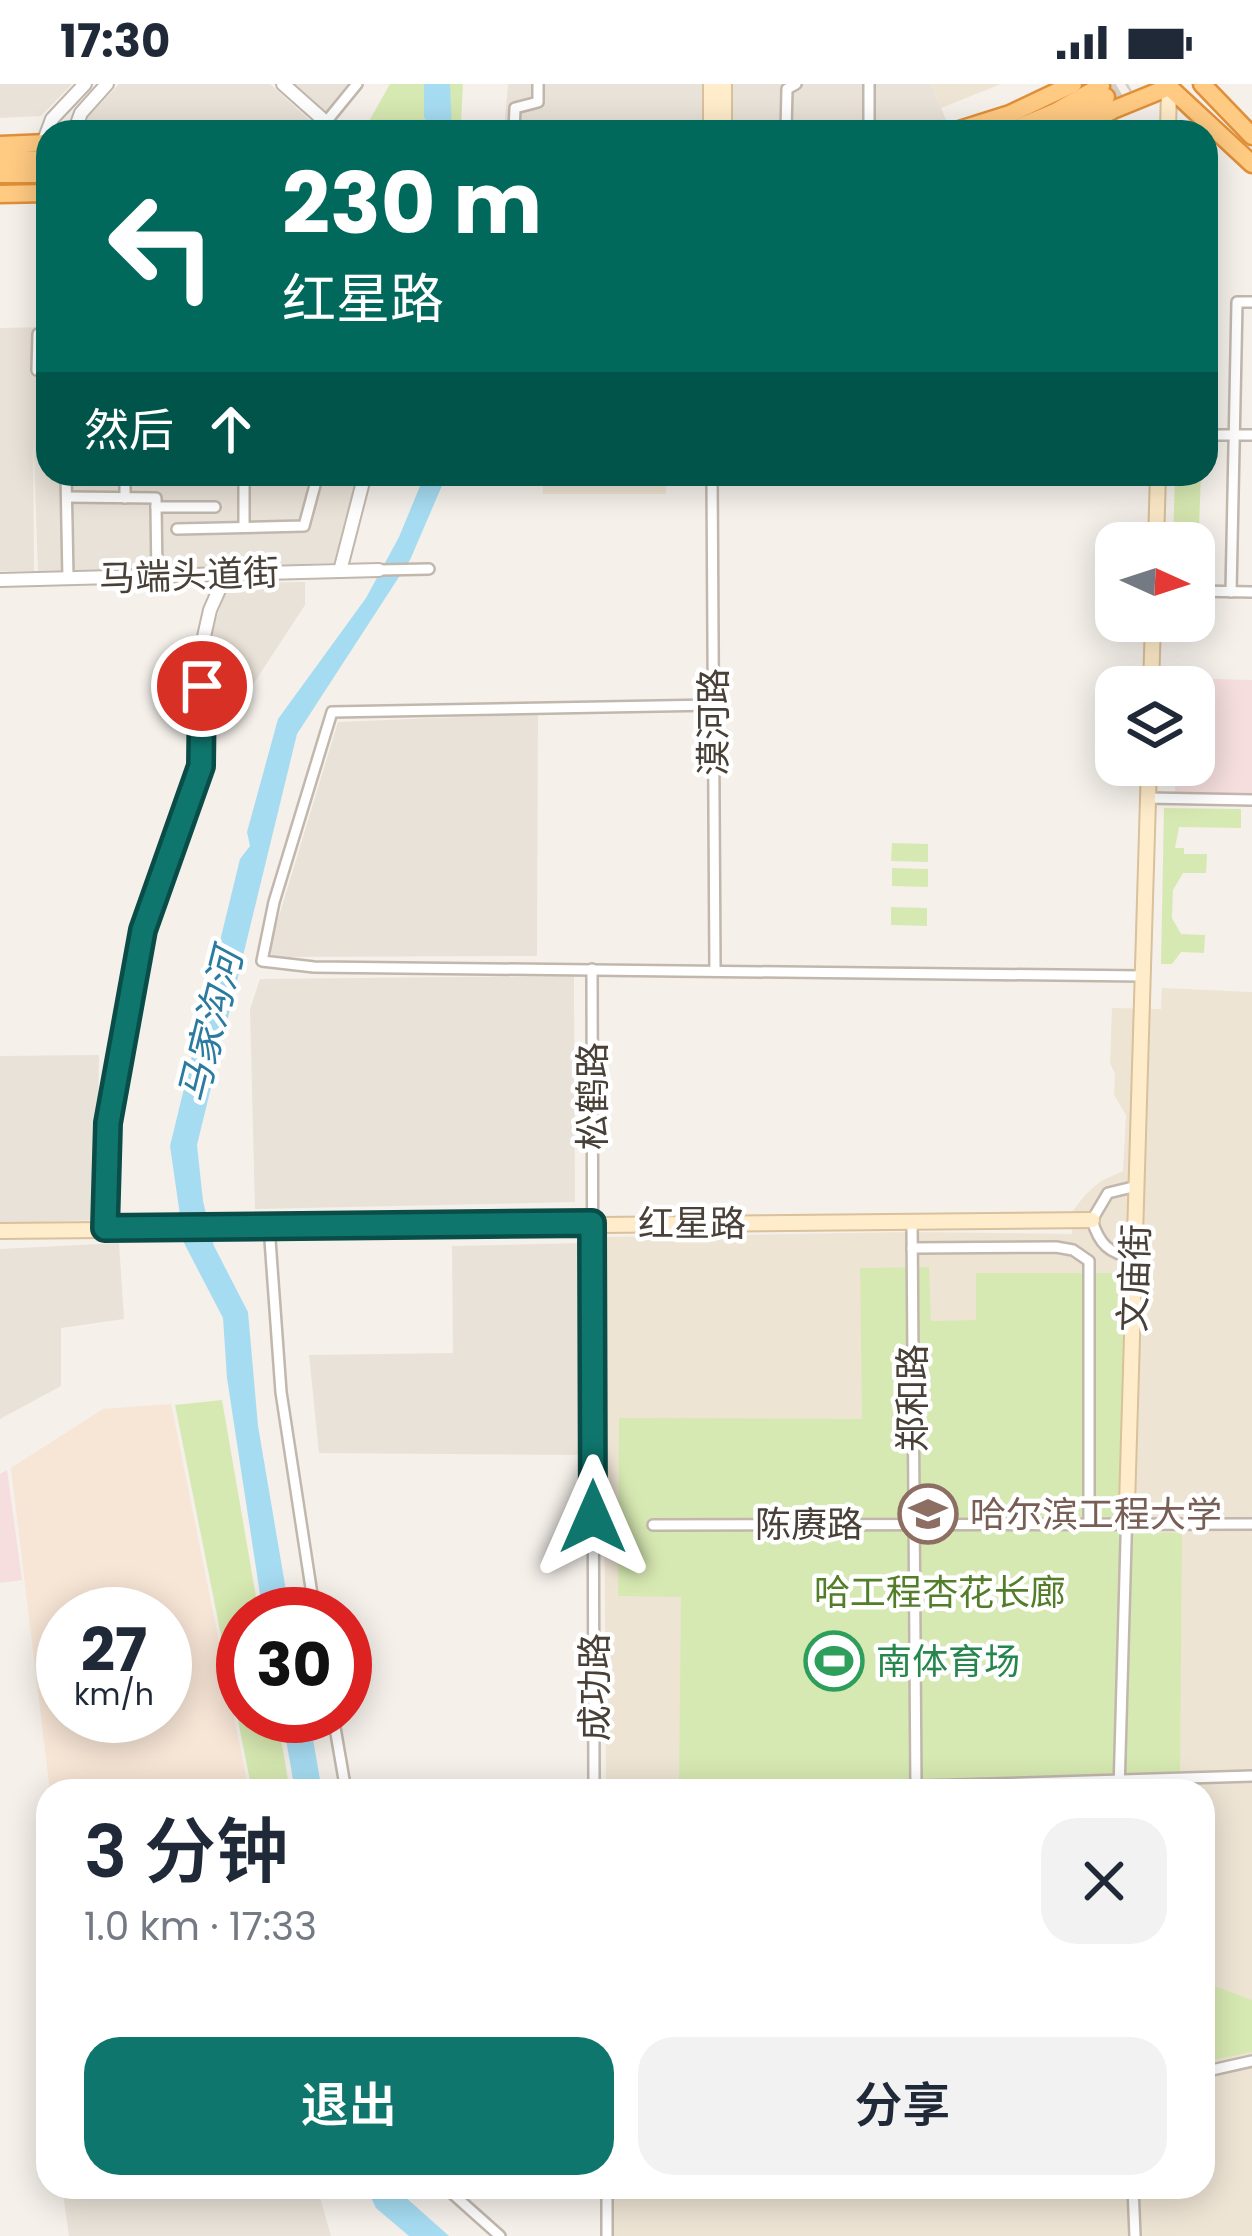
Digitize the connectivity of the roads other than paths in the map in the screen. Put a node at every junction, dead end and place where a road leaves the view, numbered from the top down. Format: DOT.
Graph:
graph roads {
  1 [pos="85,84"];
  2 [pos="107,84"];
  3 [pos="283,84"];
  4 [pos="357,84"];
  5 [pos="538,84"];
  6 [pos="711,84"];
  7 [pos="724,84"];
  8 [pos="796,84"];
  9 [pos="869,84"];
  10 [pos="1073,84"];
  11 [pos="1202,84"];
  12 [pos="1169,87"];
  13 [pos="1103,92"];
  14 [pos="52,120"];
  15 [pos="78,120"];
  16 [pos="323,120"];
  17 [pos="335,120"];
  18 [pos="514,120"];
  19 [pos="711,120"];
  20 [pos="724,120"];
  21 [pos="786,120"];
  22 [pos="869,120"];
  23 [pos="991,120"];
  24 [pos="1037,120"];
  25 [pos="1057,120"];
  26 [pos="1094,120"];
  27 [pos="1168,120"];
  28 [pos="1205,120"];
  29 [pos="1218,132"];
  30 [pos="1252,136"];
  31 [pos="0,145"];
  32 [pos="36,147"];
  33 [pos="36,151"];
  34 [pos="0,160"];
  35 [pos="1252,164"];
  36 [pos="0,174"];
  37 [pos="36,174"];
  38 [pos="36,193"];
  39 [pos="0,194"];
  40 [pos="1252,302"];
  41 [pos="1218,435"];
  42 [pos="1234,435"];
  43 [pos="1252,435"];
  44 [pos="67,486"];
  45 [pos="125,486"];
  46 [pos="244,486"];
  47 [pos="315,486"];
  48 [pos="362,486"];
  49 [pos="712,486"];
  50 [pos="1158,486"];
  51 [pos="67,497"];
  52 [pos="125,498"];
  53 [pos="156,507"];
  54 [pos="215,507"];
  55 [pos="1157,522"];
  56 [pos="244,527"];
  57 [pos="177,529"];
  58 [pos="423,569"];
  59 [pos="379,570"];
  60 [pos="340,571"];
  61 [pos="226,574"];
  62 [pos="157,576"];
  63 [pos="68,578"];
  64 [pos="0,580"];
  65 [pos="1215,592"];
  66 [pos="1231,592"];
  67 [pos="1252,592"];
  68 [pos="713,705"];
  69 [pos="1148,786"];
  70 [pos="1148,798"];
  71 [pos="1252,800"];
  72 [pos="592,969"];
  73 [pos="715,970"];
  74 [pos="1143,976"];
  75 [pos="1137,1186"];
  76 [pos="1092,1220"];
  77 [pos="912,1221"];
  78 [pos="592,1223"];
  79 [pos="269,1226"];
  80 [pos="105,1228"];
  81 [pos="0,1232"];
  82 [pos="912,1247"];
  83 [pos="1135,1258"];
  84 [pos="1127,1504"];
  85 [pos="912,1524"];
  86 [pos="1089,1524"];
  87 [pos="1127,1524"];
  88 [pos="1252,1524"];
  89 [pos="653,1525"];
  90 [pos="311,1587"];
  91 [pos="338,1743"];
  92 [pos="1252,1776"];
  93 [pos="344,1779"];
  94 [pos="595,1779"];
  95 [pos="916,1779"];
  96 [pos="1119,1779"];
  97 [pos="1208,1779"];
  98 [pos="1252,2061"];
  99 [pos="1215,2069"];
  100 [pos="458,2199"];
  101 [pos="608,2199"];
  102 [pos="1133,2199"];
  103 [pos="500,2236"];
  104 [pos="607,2236"];
  105 [pos="1135,2236"];
  1 -- 14 [label="street"];
  2 -- 15 [label="street"];
  3 -- 16 [label="street"];
  4 -- 17 [label="street"];
  5 -- 18 [label="street"];
  6 -- 19 [label="main road"];
  7 -- 20 [label="main road"];
  8 -- 21 [label="street"];
  9 -- 22 [label="street"];
  10 -- 23 [label="highway"];
  11 -- 30 [label="highway"];
  12 -- 26 [label="highway"];
  12 -- 27 [label="main road"];
  12 -- 28 [label="highway"];
  13 -- 24 [label="highway"];
  13 -- 25 [label="highway"];
  29 -- 35 [label="highway"];
  31 -- 32 [label="highway"];
  33 -- 34 [label="highway"];
  36 -- 37 [label="highway"];
  38 -- 39 [label="highway"];
  40 -- 42 [label="street"];
  41 -- 42 [label="street"];
  42 -- 43 [label="street"];
  42 -- 66 [label="street"];
  44 -- 51 [label="street"];
  45 -- 52 [label="street"];
  46 -- 56 [label="street"];
  47 -- 56 [label="street"];
  48 -- 60 [label="street"];
  49 -- 68 [label="street, 漠河路"];
  50 -- 55 [label="main road"];
  51 -- 52 [label="street"];
  51 -- 63 [label="street"];
  52 -- 53 [label="street"];
  53 -- 54 [label="street"];
  53 -- 62 [label="street"];
  56 -- 57 [label="street"];
  58 -- 59 [label="street"];
  59 -- 60 [label="street, 马端头道街"];
  60 -- 61 [label="street, 马端头道街"];
  61 -- 62 [label="street, 马端头道街"];
  61 -- 80 [label="street"];
  62 -- 63 [label="street, 马端头道街"];
  63 -- 64 [label="street, 马端头道街"];
  65 -- 66 [label="street"];
  66 -- 67 [label="street"];
  68 -- 72 [label="street"];
  68 -- 73 [label="street, 漠河路"];
  69 -- 70 [label="main road, 文庙街"];
  70 -- 71 [label="street"];
  70 -- 74 [label="main road, 文庙街"];
  72 -- 73 [label="street"];
  72 -- 78 [label="street, 松鹤路"];
  73 -- 74 [label="street"];
  74 -- 75 [label="main road, 文庙街"];
  75 -- 76 [label="street"];
  75 -- 83 [label="main road, 文庙街"];
  76 -- 77 [label="main road, 红星路"];
  76 -- 83 [label="street"];
  77 -- 78 [label="main road, 红星路"];
  77 -- 82 [label="street, 郑和路"];
  78 -- 79 [label="main road, 红星路"];
  78 -- 94 [label="street, 成功路"];
  79 -- 80 [label="main road, 红星路"];
  79 -- 90 [label="street"];
  80 -- 81 [label="main road, 红星路"];
  82 -- 85 [label="street, 郑和路"];
  82 -- 86 [label="street"];
  83 -- 84 [label="main road, 文庙街"];
  84 -- 87 [label="street, 文庙街"];
  85 -- 86 [label="street, 陈赓路"];
  85 -- 89 [label="street, 陈赓路"];
  85 -- 95 [label="street, 郑和路"];
  86 -- 87 [label="street, 陈赓路"];
  87 -- 88 [label="street, 陈赓路"];
  87 -- 96 [label="street, 文庙街"];
  91 -- 93 [label="street"];
  92 -- 97 [label="street"];
  98 -- 99 [label="street"];
  100 -- 103 [label="street"];
  101 -- 104 [label="street"];
  102 -- 105 [label="street"];
}
